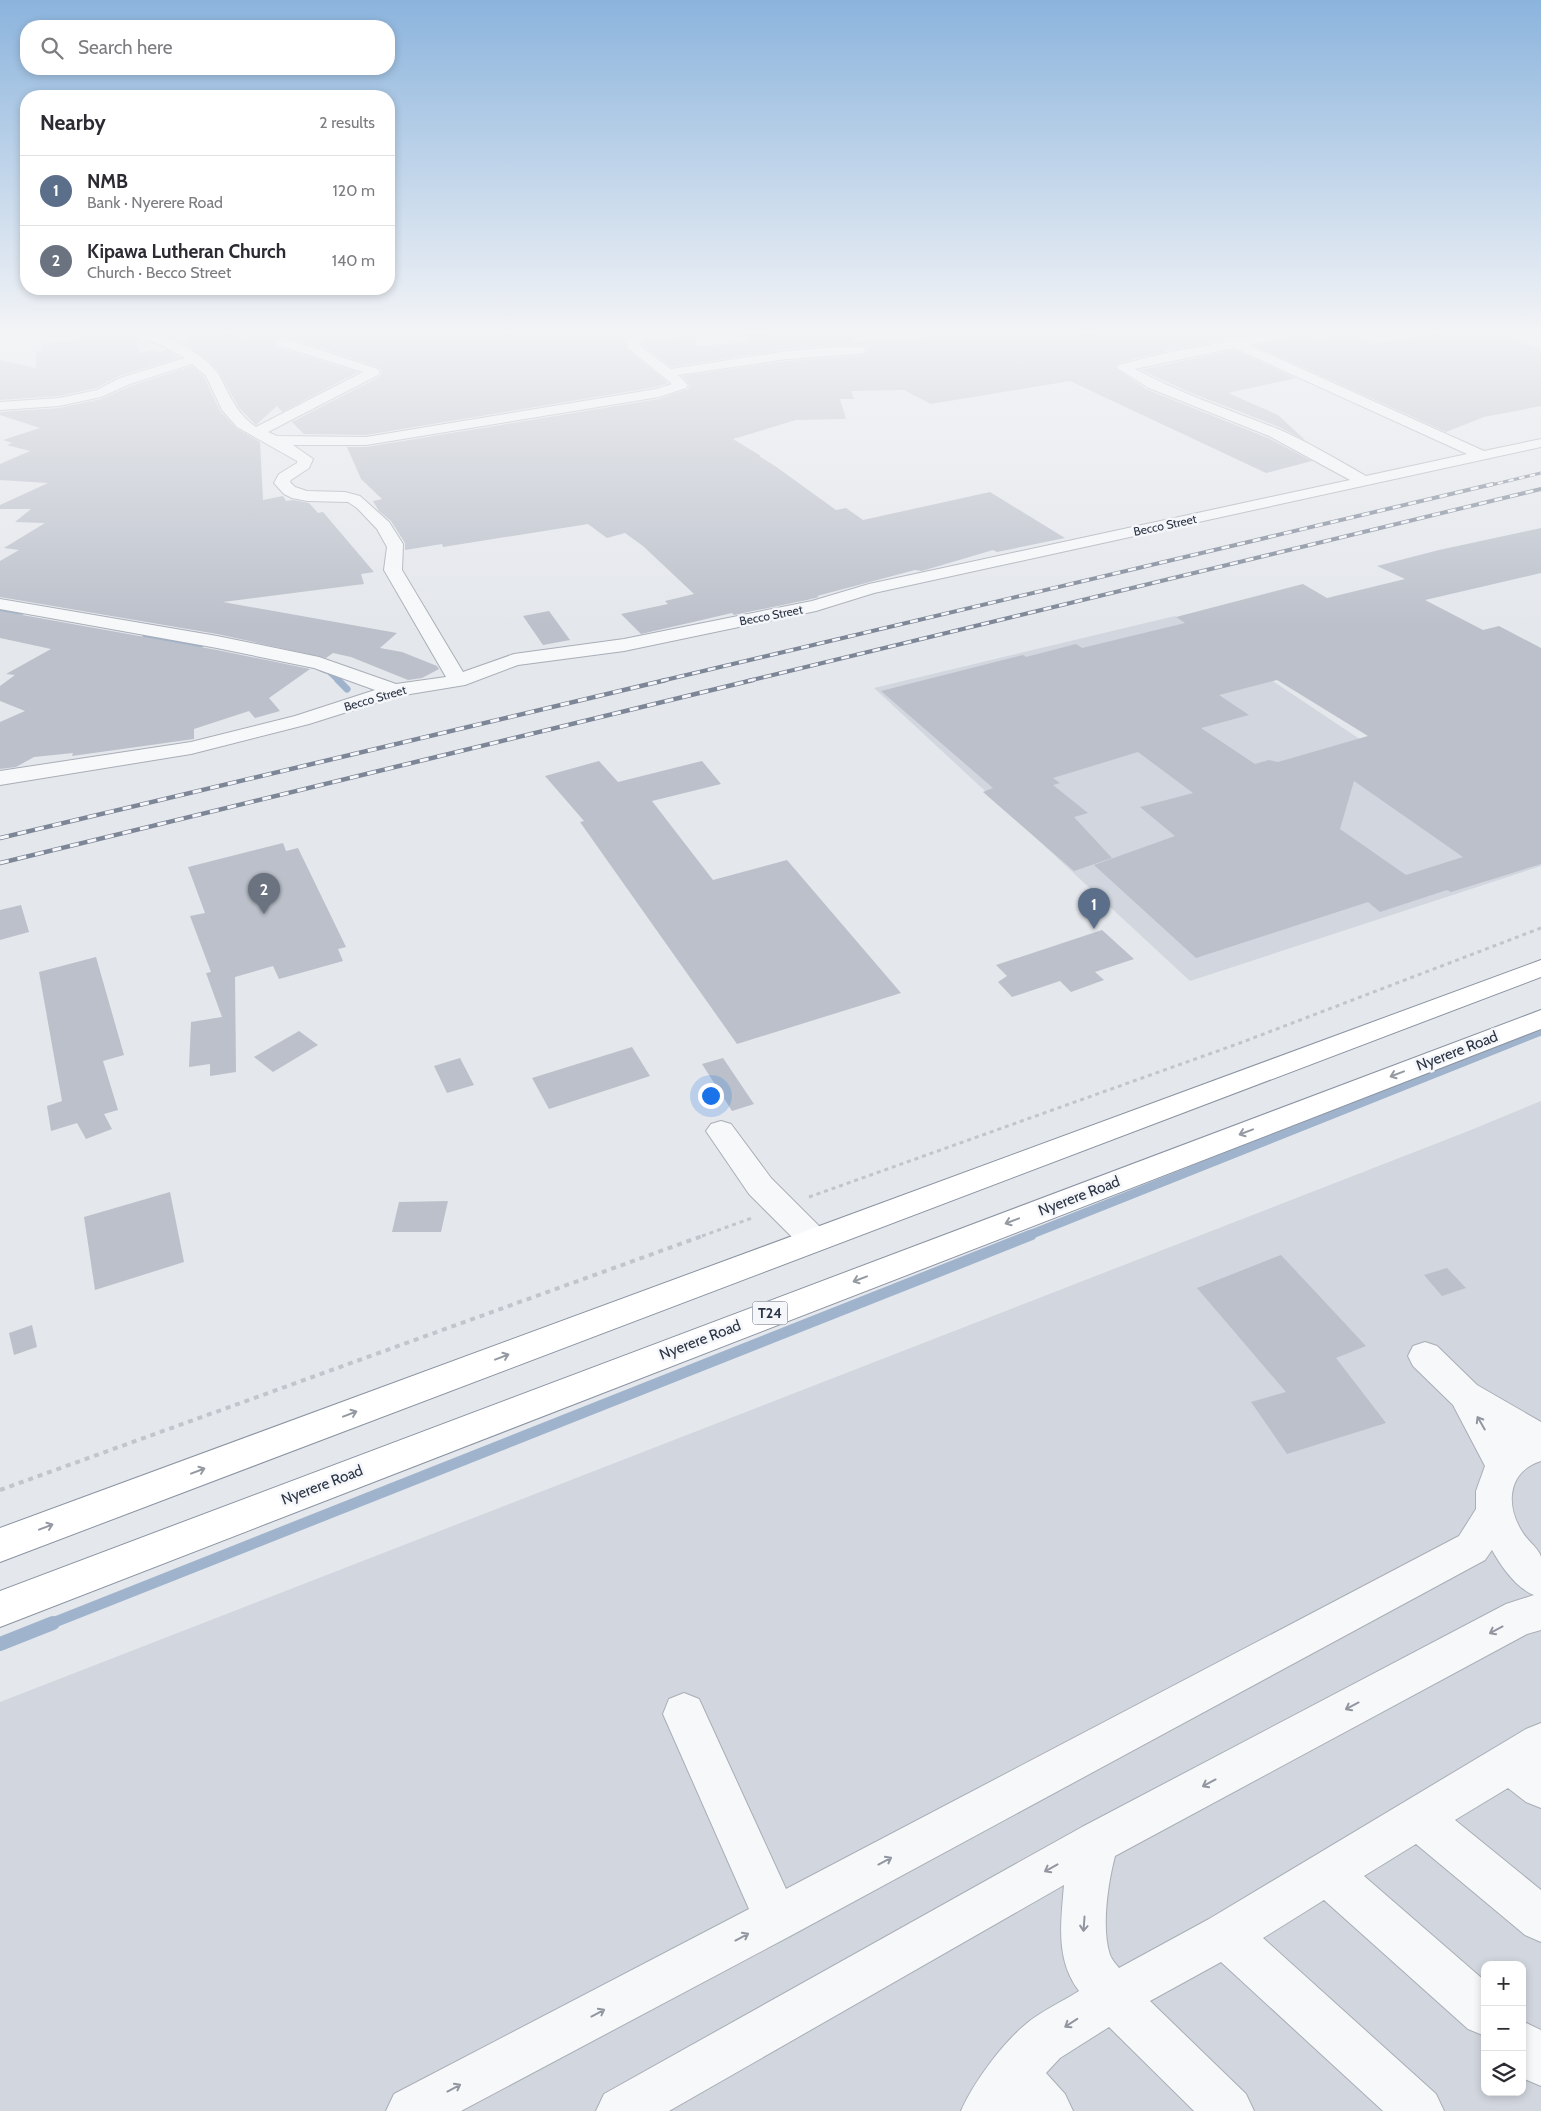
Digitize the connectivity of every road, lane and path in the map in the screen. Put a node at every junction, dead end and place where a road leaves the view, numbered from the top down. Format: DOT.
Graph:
graph roads {
  1 [pos="250,428"];
  2 [pos="266,428"];
  3 [pos="453,428"];
  4 [pos="1257,428"];
  5 [pos="1420,428"];
  6 [pos="256,433"];
  7 [pos="274,440"];
  8 [pos="1541,443"];
  9 [pos="1483,456"];
  10 [pos="1363,481"];
  11 [pos="4,606"];
  12 [pos="458,681"];
  13 [pos="395,690"];
  14 [pos="0,778"];
  15 [pos="1541,968"];
  16 [pos="1541,1019"];
  17 [pos="721,1131"];
  18 [pos="814,1240"];
  19 [pos="1425,1356"];
  20 [pos="1465,1395"];
  21 [pos="1541,1439"];
  22 [pos="1541,1446"];
  23 [pos="1503,1466"];
  24 [pos="1494,1513"];
  25 [pos="0,1544"];
  26 [pos="1541,1580"];
  27 [pos="0,1610"];
  28 [pos="1541,1612"];
  29 [pos="684,1714"];
  30 [pos="1531,1765"];
  31 [pos="1419,1818"];
  32 [pos="1097,1842"];
  33 [pos="1327,1873"];
  34 [pos="776,1919"];
  35 [pos="1541,1920"];
  36 [pos="1226,1935"];
  37 [pos="1112,1997"];
  38 [pos="1481,2008"];
  39 [pos="1526,2049"];
  40 [pos="1541,2062"];
  41 [pos="999,2093"];
  42 [pos="411,2111"];
  43 [pos="622,2111"];
  44 [pos="1048,2111"];
  45 [pos="1230,2111"];
  46 [pos="1419,2111"];
  1 -- 6 [label="street"];
  2 -- 6 [label="street"];
  3 -- 7 [label="street"];
  4 -- 10 [label="street"];
  5 -- 9 [label="street"];
  6 -- 7 [label="street"];
  7 -- 12 [label="street"];
  8 -- 9 [label="street, Becco Street"];
  9 -- 10 [label="street, Becco Street"];
  10 -- 12 [label="street, Becco Street"];
  11 -- 13 [label="street"];
  12 -- 13 [label="street, Becco Street"];
  13 -- 14 [label="street, Becco Street"];
  15 -- 18 [label="highway"];
  16 -- 27 [label="highway, Nyerere Road / T24, one-way"];
  17 -- 18 [label="street"];
  25 -- 18 [label="highway, one-way"];
  19 -- 20 [label="street"];
  20 -- 21 [label="street"];
  23 -- 20 [label="street, one-way"];
  22 -- 23 [label="street"];
  23 -- 24 [label="street"];
  24 -- 26 [label="street"];
  34 -- 24 [label="street, one-way"];
  28 -- 32 [label="street, one-way"];
  29 -- 34 [label="street"];
  30 -- 31 [label="street"];
  31 -- 33 [label="street"];
  31 -- 35 [label="street"];
  32 -- 37 [label="street, one-way"];
  32 -- 43 [label="street, one-way"];
  33 -- 36 [label="street"];
  33 -- 38 [label="street"];
  42 -- 34 [label="street, one-way"];
  36 -- 37 [label="street"];
  36 -- 46 [label="street"];
  37 -- 41 [label="street, one-way"];
  37 -- 45 [label="street"];
  39 -- 40 [label="street"];
  41 -- 44 [label="street"];
}
